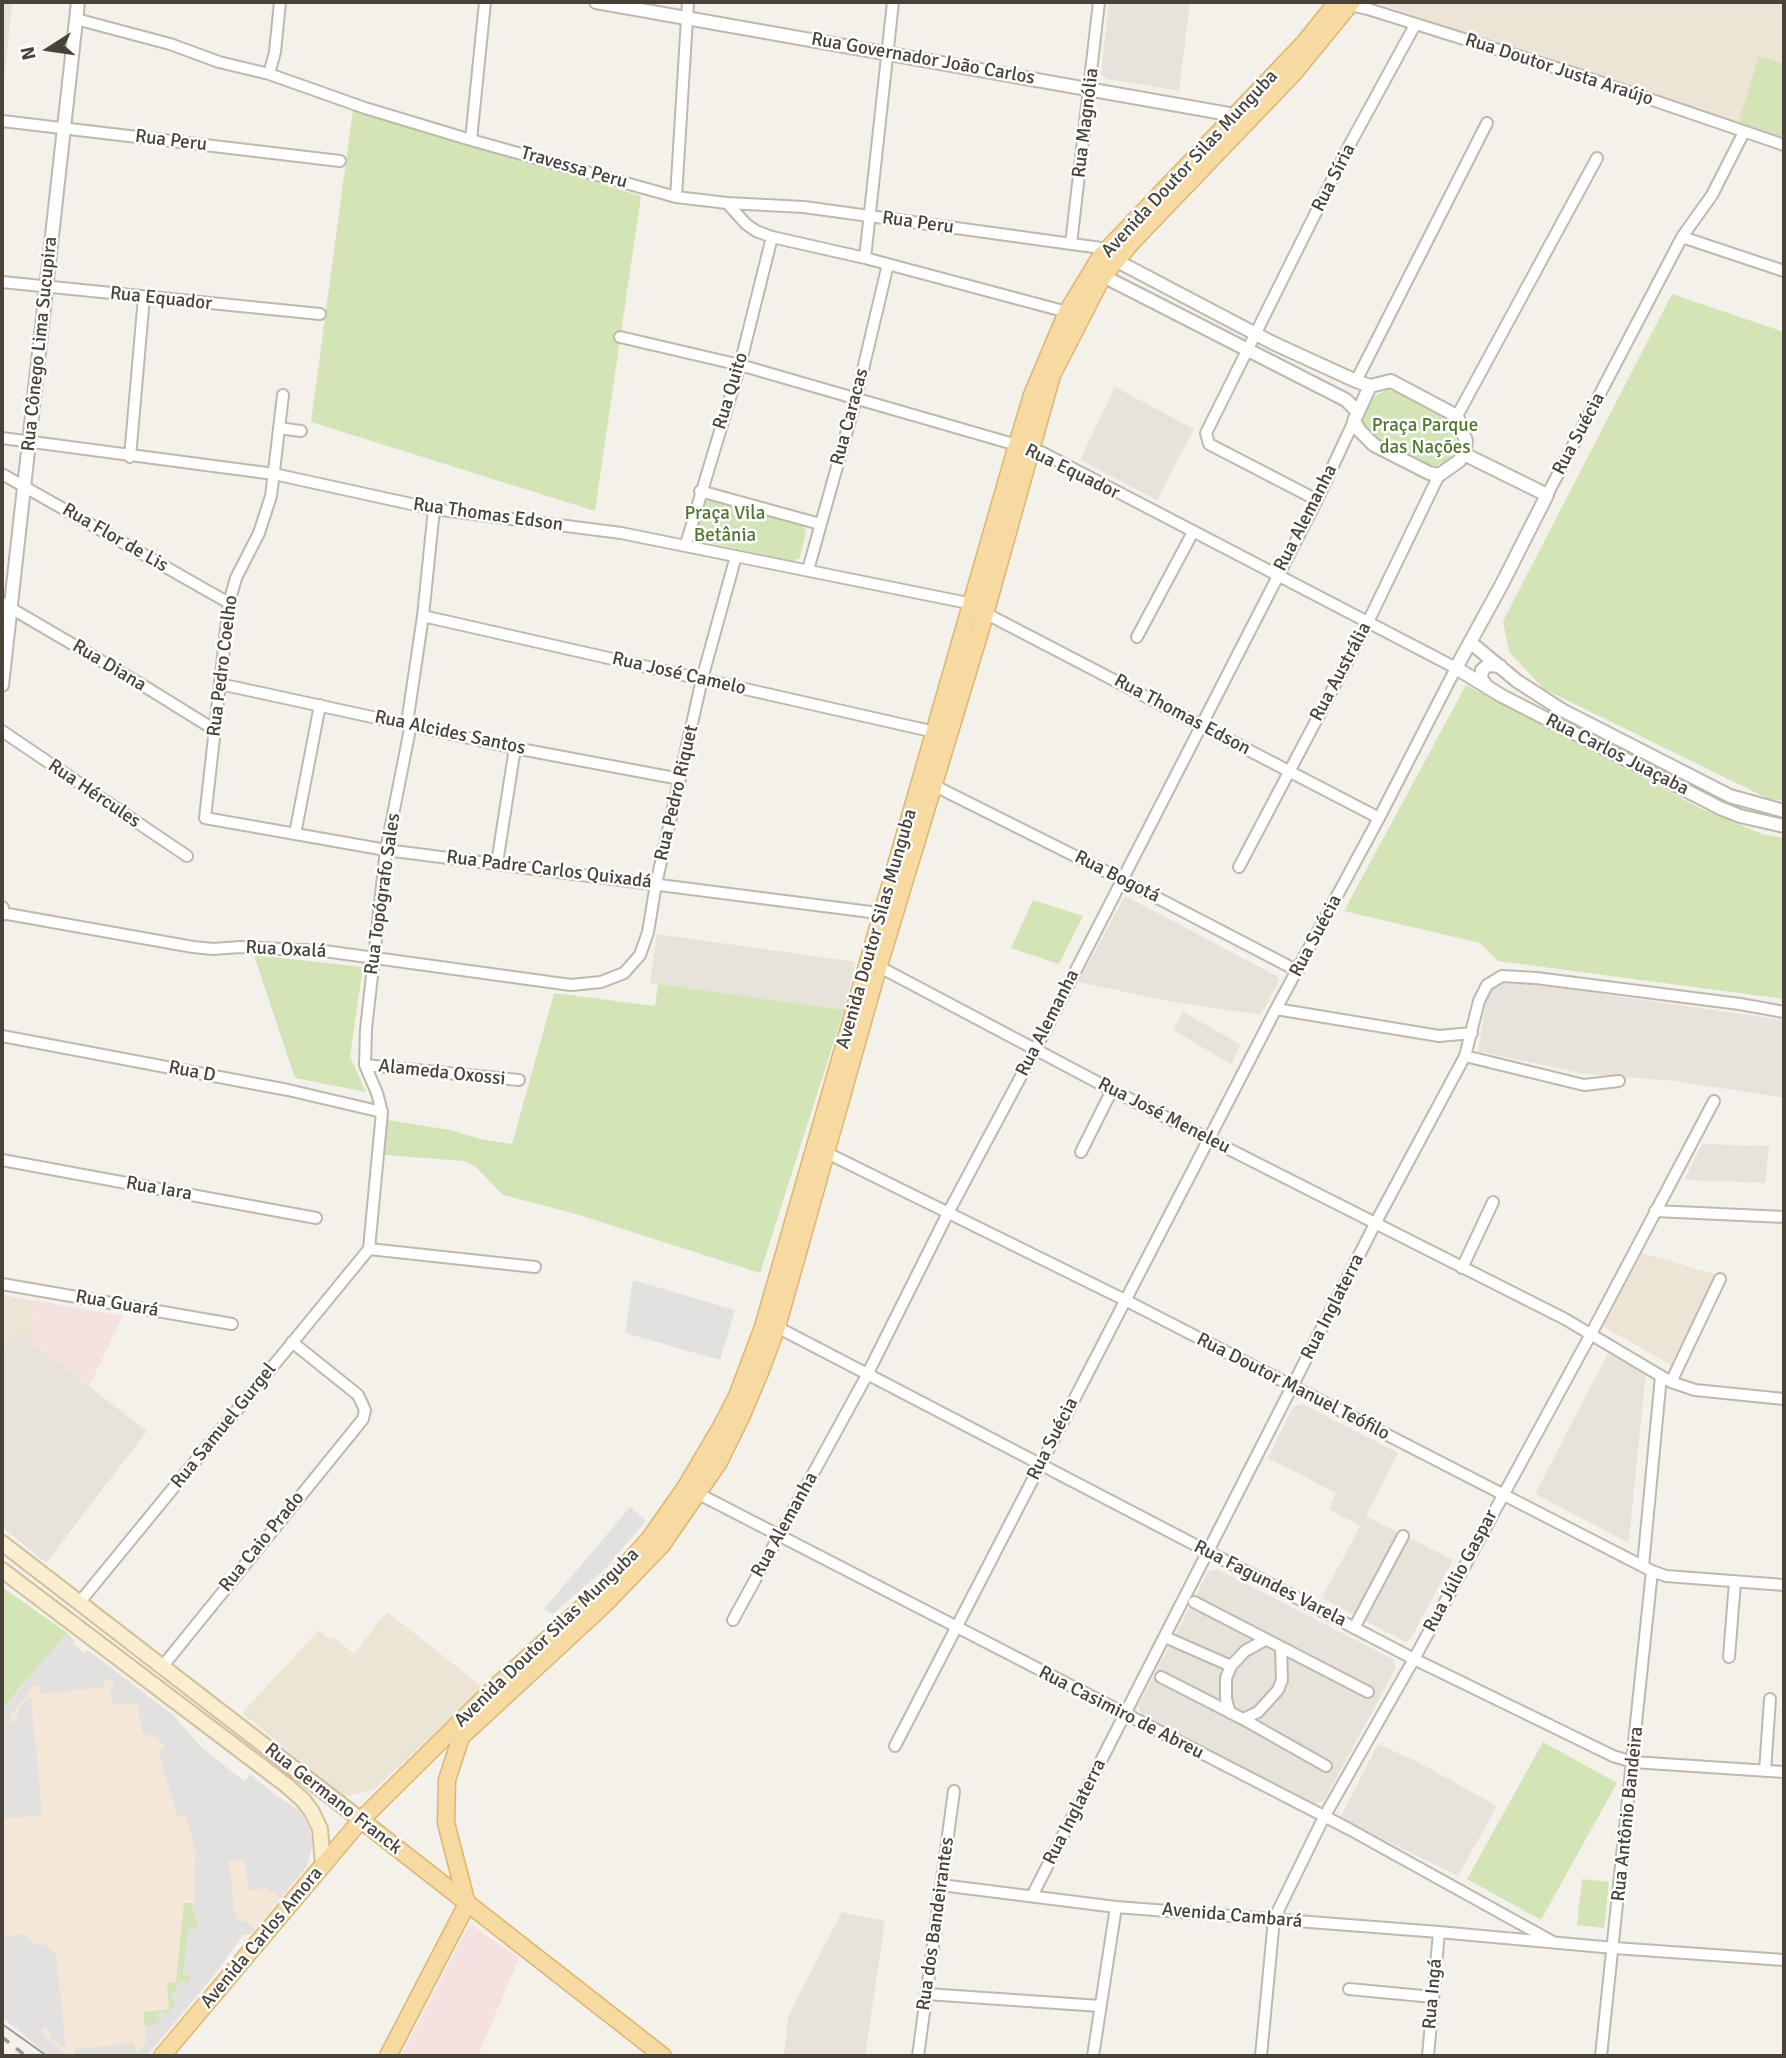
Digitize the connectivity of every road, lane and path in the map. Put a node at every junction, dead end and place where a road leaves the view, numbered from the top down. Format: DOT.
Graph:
graph roads {
  1 [pos="78,2"];
  2 [pos="280,2"];
  3 [pos="485,2"];
  4 [pos="596,2"];
  5 [pos="688,2"];
  6 [pos="893,2"];
  7 [pos="1099,2"];
  8 [pos="1341,3"];
  9 [pos="686,17"];
  10 [pos="76,19"];
  11 [pos="1415,25"];
  12 [pos="887,52"];
  13 [pos="270,74"];
  14 [pos="1090,89"];
  15 [pos="1244,116"];
  16 [pos="2,121"];
  17 [pos="1487,122"];
  18 [pos="64,129"];
  19 [pos="1744,132"];
  20 [pos="471,140"];
  21 [pos="1784,145"];
  22 [pos="1597,158"];
  23 [pos="340,161"];
  24 [pos="676,197"];
  25 [pos="727,203"];
  26 [pos="870,217"];
  27 [pos="772,237"];
  28 [pos="1682,237"];
  29 [pos="1071,244"];
  30 [pos="1113,255"];
  31 [pos="865,258"];
  32 [pos="888,264"];
  33 [pos="1784,271"];
  34 [pos="1103,276"];
  35 [pos="2,282"];
  36 [pos="1158,285"];
  37 [pos="47,286"];
  38 [pos="144,297"];
  39 [pos="1150,300"];
  40 [pos="1067,312"];
  41 [pos="320,314"];
  42 [pos="1256,334"];
  43 [pos="620,337"];
  44 [pos="1248,349"];
  45 [pos="740,365"];
  46 [pos="1356,381"];
  47 [pos="1370,386"];
  48 [pos="283,396"];
  49 [pos="856,399"];
  50 [pos="1356,416"];
  51 [pos="1457,416"];
  52 [pos="279,428"];
  53 [pos="301,431"];
  54 [pos="2,438"];
  55 [pos="29,441"];
  56 [pos="1024,447"];
  57 [pos="1464,454"];
  58 [pos="130,457"];
  59 [pos="2,474"];
  60 [pos="274,474"];
  61 [pos="1439,475"];
  62 [pos="24,486"];
  63 [pos="700,491"];
  64 [pos="1547,495"];
  65 [pos="1317,500"];
  66 [pos="434,509"];
  67 [pos="820,524"];
  68 [pos="1193,532"];
  69 [pos="686,544"];
  70 [pos="736,556"];
  71 [pos="808,570"];
  72 [pos="1278,574"];
  73 [pos="229,603"];
  74 [pos="6,606"];
  75 [pos="979,609"];
  76 [pos="422,616"];
  77 [pos="1368,622"];
  78 [pos="1137,637"];
  79 [pos="1470,642"];
  80 [pos="1500,666"];
  81 [pos="1456,668"];
  82 [pos="702,679"];
  83 [pos="220,684"];
  84 [pos="2,685"];
  85 [pos="1489,689"];
  86 [pos="320,705"];
  87 [pos="409,723"];
  88 [pos="1201,724"];
  89 [pos="215,730"];
  90 [pos="2,731"];
  91 [pos="935,732"];
  92 [pos="515,748"];
  93 [pos="1287,771"];
  94 [pos="680,779"];
  95 [pos="935,786"];
  96 [pos="1784,811"];
  97 [pos="205,818"];
  98 [pos="1379,818"];
  99 [pos="1784,825"];
  100 [pos="295,834"];
  101 [pos="386,850"];
  102 [pos="187,856"];
  103 [pos="497,863"];
  104 [pos="1239,867"];
  105 [pos="1121,879"];
  106 [pos="656,884"];
  107 [pos="2,912"];
  108 [pos="887,914"];
  109 [pos="373,957"];
  110 [pos="873,964"];
  111 [pos="1297,971"];
  112 [pos="571,985"];
  113 [pos="1276,1009"];
  114 [pos="1784,1012"];
  115 [pos="1472,1033"];
  116 [pos="2,1036"];
  117 [pos="1035,1050"];
  118 [pos="1465,1056"];
  119 [pos="365,1065"];
  120 [pos="519,1080"];
  121 [pos="1619,1081"];
  122 [pos="1112,1090"];
  123 [pos="1714,1101"];
  124 [pos="382,1112"];
  125 [pos="1210,1139"];
  126 [pos="820,1149"];
  127 [pos="1081,1152"];
  128 [pos="2,1160"];
  129 [pos="1493,1202"];
  130 [pos="1655,1210"];
  131 [pos="948,1213"];
  132 [pos="1784,1217"];
  133 [pos="316,1218"];
  134 [pos="1376,1223"];
  135 [pos="369,1249"];
  136 [pos="535,1267"];
  137 [pos="1462,1268"];
  138 [pos="1720,1279"];
  139 [pos="2,1284"];
  140 [pos="1125,1300"];
  141 [pos="232,1324"];
  142 [pos="777,1327"];
  143 [pos="1591,1334"];
  144 [pos="292,1342"];
  145 [pos="867,1375"];
  146 [pos="1666,1379"];
  147 [pos="1292,1387"];
  148 [pos="1784,1399"];
  149 [pos="1040,1463"];
  150 [pos="692,1491"];
  151 [pos="1502,1494"];
  152 [pos="1403,1536"];
  153 [pos="779,1537"];
  154 [pos="2,1543"];
  155 [pos="1209,1553"];
  156 [pos="1647,1569"];
  157 [pos="2,1570"];
  158 [pos="1735,1581"];
  159 [pos="1784,1584"];
  160 [pos="1194,1602"];
  161 [pos="79,1603"];
  162 [pos="733,1620"];
  163 [pos="1354,1628"];
  164 [pos="957,1629"];
  165 [pos="1165,1637"];
  166 [pos="1265,1640"];
  167 [pos="1281,1648"];
  168 [pos="1729,1657"];
  169 [pos="1414,1659"];
  170 [pos="1231,1666"];
  171 [pos="162,1667"];
  172 [pos="1161,1677"];
  173 [pos="1368,1692"];
  174 [pos="1770,1699"];
  175 [pos="1230,1713"];
  176 [pos="1125,1715"];
  177 [pos="1244,1720"];
  178 [pos="895,1746"];
  179 [pos="1633,1762"];
  180 [pos="1326,1766"];
  181 [pos="1765,1771"];
  182 [pos="1784,1772"];
  183 [pos="954,1791"];
  184 [pos="1324,1817"];
  185 [pos="360,1819"];
  186 [pos="323,1864"];
  187 [pos="941,1885"];
  188 [pos="1032,1896"];
  189 [pos="467,1904"];
  190 [pos="1116,1907"];
  191 [pos="1274,1919"];
  192 [pos="1526,1928"];
  193 [pos="1439,1932"];
  194 [pos="1523,1941"];
  195 [pos="1555,1943"];
  196 [pos="1614,1948"];
  197 [pos="1784,1960"];
  198 [pos="1349,1989"];
  199 [pos="927,1994"];
  200 [pos="1433,1997"];
  201 [pos="1100,2006"];
  202 [pos="162,2056"];
  203 [pos="388,2056"];
  204 [pos="663,2056"];
  205 [pos="918,2056"];
  206 [pos="1093,2056"];
  207 [pos="1261,2056"];
  208 [pos="1428,2056"];
  209 [pos="1601,2056"];
  1 -- 10 [label="street, Rua Cônego Lima Sucupira"];
  2 -- 13 [label="street"];
  3 -- 20 [label="street"];
  4 -- 9 [label="street, Rua Governador João Carlos"];
  5 -- 9 [label="street"];
  6 -- 12 [label="street"];
  7 -- 14 [label="street, Rua Magnólia"];
  8 -- 11 [label="street, Rua Doutor Justa Araújo"];
  8 -- 15 [label="main road, Avenida Doutor Silas Munguba"];
  9 -- 12 [label="street, Rua Governador João Carlos"];
  9 -- 24 [label="street"];
  10 -- 13 [label="street, Travessa Peru"];
  10 -- 18 [label="street, Rua Cônego Lima Sucupira"];
  11 -- 19 [label="street, Rua Doutor Justa Araújo"];
  11 -- 42 [label="street, Rua Síria"];
  12 -- 14 [label="street, Rua Governador João Carlos"];
  12 -- 26 [label="street"];
  13 -- 20 [label="street, Travessa Peru"];
  14 -- 15 [label="street, Rua Governador João Carlos"];
  14 -- 29 [label="street, Rua Magnólia"];
  15 -- 30 [label="main road, Avenida Doutor Silas Munguba"];
  16 -- 18 [label="street, Rua Peru"];
  17 -- 46 [label="street"];
  18 -- 23 [label="street, Rua Peru"];
  18 -- 37 [label="street, Rua Cônego Lima Sucupira"];
  19 -- 21 [label="street, Rua Doutor Justa Araújo"];
  19 -- 28 [label="street, Rua Suécia"];
  20 -- 24 [label="street, Travessa Peru"];
  22 -- 51 [label="street"];
  24 -- 25 [label="street, Travessa Peru"];
  25 -- 26 [label="street, Rua Peru"];
  25 -- 27 [label="street"];
  26 -- 29 [label="street, Rua Peru"];
  26 -- 31 [label="street"];
  27 -- 31 [label="street"];
  27 -- 45 [label="street, Rua Quito"];
  28 -- 33 [label="street"];
  28 -- 64 [label="street, Rua Suécia"];
  29 -- 30 [label="street, Rua Peru"];
  30 -- 34 [label="main road, Avenida Doutor Silas Munguba"];
  30 -- 36 [label="street, Rua Peru"];
  30 -- 40 [label="main road, Avenida Doutor Silas Munguba"];
  31 -- 32 [label="street"];
  32 -- 40 [label="street"];
  32 -- 49 [label="street, Rua Caracas"];
  34 -- 39 [label="street"];
  34 -- 56 [label="main road, Avenida Doutor Silas Munguba"];
  35 -- 37 [label="street, Rua Equador"];
  36 -- 39 [label="street"];
  36 -- 42 [label="street, Rua Peru"];
  37 -- 38 [label="street, Rua Equador"];
  37 -- 55 [label="street, Rua Cônego Lima Sucupira"];
  38 -- 41 [label="street, Rua Equador"];
  38 -- 58 [label="street"];
  39 -- 44 [label="street"];
  40 -- 56 [label="main road, Avenida Doutor Silas Munguba"];
  42 -- 44 [label="street, Rua Síria"];
  42 -- 46 [label="street, Rua Peru"];
  43 -- 45 [label="street, Rua Equador"];
  44 -- 50 [label="street"];
  44 -- 65 [label="street"];
  45 -- 49 [label="street, Rua Equador"];
  45 -- 63 [label="street, Rua Quito"];
  46 -- 47 [label="street, Rua Peru"];
  47 -- 50 [label="street"];
  47 -- 51 [label="street, Rua Peru"];
  48 -- 52 [label="street, Rua Pedro Coelho"];
  49 -- 56 [label="street, Rua Equador"];
  49 -- 67 [label="street, Rua Caracas"];
  50 -- 61 [label="street"];
  50 -- 65 [label="street, Rua Alemanha"];
  51 -- 57 [label="street"];
  52 -- 53 [label="street"];
  52 -- 60 [label="street, Rua Pedro Coelho"];
  54 -- 55 [label="street, Rua Thomas Edson"];
  55 -- 58 [label="street, Rua Thomas Edson"];
  55 -- 62 [label="street, Rua Cônego Lima Sucupira"];
  56 -- 68 [label="street, Rua Equador"];
  56 -- 75 [label="main road, Avenida Doutor Silas Munguba"];
  57 -- 61 [label="street"];
  57 -- 64 [label="street"];
  58 -- 60 [label="street, Rua Thomas Edson"];
  59 -- 62 [label="street, Rua Flor de Lis"];
  60 -- 66 [label="street, Rua Thomas Edson"];
  60 -- 73 [label="street, Rua Pedro Coelho"];
  61 -- 77 [label="street, Rua Austrália"];
  62 -- 73 [label="street, Rua Flor de Lis"];
  62 -- 74 [label="street, Rua Cônego Lima Sucupira"];
  63 -- 67 [label="street"];
  63 -- 69 [label="street, Rua Quito"];
  64 -- 79 [label="street, Rua Suécia"];
  65 -- 72 [label="street, Rua Alemanha"];
  66 -- 69 [label="street, Rua Thomas Edson"];
  66 -- 76 [label="street, Rua Topógrafo Sales"];
  67 -- 71 [label="street, Rua Caracas"];
  68 -- 72 [label="street, Rua Equador"];
  68 -- 78 [label="street"];
  69 -- 70 [label="street, Rua Thomas Edson"];
  70 -- 71 [label="street, Rua Thomas Edson"];
  70 -- 82 [label="street, Rua Pedro Riquet"];
  71 -- 75 [label="street, Rua Thomas Edson"];
  72 -- 77 [label="street, Rua Equador"];
  72 -- 88 [label="street, Rua Alemanha"];
  73 -- 83 [label="street, Rua Pedro Coelho"];
  74 -- 84 [label="street, Rua Cônego Lima Sucupira"];
  74 -- 89 [label="street, Rua Diana"];
  75 -- 88 [label="street, Rua Thomas Edson"];
  75 -- 91 [label="main road, Avenida Doutor Silas Munguba"];
  75 -- 95 [label="main road, Avenida Doutor Silas Munguba"];
  76 -- 82 [label="street, Rua José Camelo"];
  76 -- 87 [label="street, Rua Topógrafo Sales"];
  77 -- 81 [label="street, Rua Equador"];
  77 -- 93 [label="street, Rua Austrália"];
  79 -- 80 [label="street, Rua Carlos Juaçaba"];
  79 -- 81 [label="street, Rua Suécia"];
  80 -- 85 [label="street"];
  80 -- 96 [label="street, Rua Carlos Juaçaba"];
  81 -- 85 [label="street, Rua Carlos Juaçaba"];
  81 -- 98 [label="street, Rua Suécia"];
  82 -- 91 [label="street, Rua José Camelo"];
  82 -- 94 [label="street, Rua Pedro Riquet"];
  83 -- 86 [label="street, Rua Alcides Santos"];
  83 -- 89 [label="street, Rua Pedro Coelho"];
  85 -- 99 [label="street, Rua Carlos Juaçaba"];
  86 -- 87 [label="street, Rua Alcides Santos"];
  86 -- 100 [label="street"];
  87 -- 92 [label="street, Rua Alcides Santos"];
  87 -- 101 [label="street, Rua Topógrafo Sales"];
  88 -- 93 [label="street, Rua Thomas Edson"];
  88 -- 105 [label="street, Rua Alemanha"];
  89 -- 97 [label="street, Rua Pedro Coelho"];
  90 -- 102 [label="street, Rua Hércules"];
  91 -- 108 [label="main road, Avenida Doutor Silas Munguba"];
  92 -- 94 [label="street, Rua Alcides Santos"];
  92 -- 103 [label="street"];
  93 -- 98 [label="street, Rua Thomas Edson"];
  93 -- 104 [label="street, Rua Austrália"];
  94 -- 106 [label="street, Rua Pedro Riquet"];
  95 -- 105 [label="street, Rua Bogotá"];
  95 -- 108 [label="main road, Avenida Doutor Silas Munguba"];
  97 -- 100 [label="street, Rua Padre Carlos Quixadá"];
  98 -- 111 [label="street, Rua Suécia"];
  100 -- 101 [label="street, Rua Padre Carlos Quixadá"];
  101 -- 103 [label="street, Rua Padre Carlos Quixadá"];
  101 -- 109 [label="street, Rua Topógrafo Sales"];
  103 -- 106 [label="street, Rua Padre Carlos Quixadá"];
  105 -- 111 [label="street, Rua Bogotá"];
  105 -- 117 [label="street, Rua Alemanha"];
  106 -- 108 [label="street, Rua Padre Carlos Quixadá"];
  106 -- 112 [label="street, Rua Pedro Riquet"];
  107 -- 109 [label="street, Rua Oxalá"];
  108 -- 110 [label="main road, Avenida Doutor Silas Munguba"];
  109 -- 112 [label="street, Rua Oxalá"];
  109 -- 119 [label="street, Rua Topógrafo Sales"];
  110 -- 117 [label="street, Rua José Meneleu"];
  110 -- 126 [label="main road, Avenida Doutor Silas Munguba"];
  111 -- 113 [label="street, Rua Suécia"];
  113 -- 115 [label="street"];
  113 -- 125 [label="street, Rua Suécia"];
  114 -- 115 [label="street, Rua Inglaterra"];
  115 -- 118 [label="street, Rua Inglaterra"];
  116 -- 124 [label="street, Rua D"];
  117 -- 122 [label="street, Rua José Meneleu"];
  117 -- 131 [label="street, Rua Alemanha"];
  118 -- 121 [label="street"];
  118 -- 134 [label="street, Rua Inglaterra"];
  119 -- 120 [label="street, Alameda Oxossi"];
  119 -- 124 [label="street"];
  122 -- 125 [label="street, Rua José Meneleu"];
  122 -- 127 [label="street"];
  123 -- 130 [label="street, Rua Júlio Gaspar"];
  124 -- 135 [label="street"];
  125 -- 134 [label="street, Rua José Meneleu"];
  125 -- 140 [label="street, Rua Suécia"];
  126 -- 131 [label="street, Rua Doutor Manuel Teófilo"];
  126 -- 142 [label="main road, Avenida Doutor Silas Munguba"];
  126 -- 150 [label="main road, Avenida Doutor Silas Munguba"];
  128 -- 133 [label="street, Rua Iara"];
  129 -- 137 [label="street"];
  130 -- 132 [label="street"];
  130 -- 143 [label="street, Rua Júlio Gaspar"];
  131 -- 140 [label="street, Rua Doutor Manuel Teófilo"];
  131 -- 145 [label="street, Rua Alemanha"];
  134 -- 137 [label="street, Rua José Meneleu"];
  134 -- 147 [label="street, Rua Inglaterra"];
  135 -- 136 [label="street"];
  135 -- 144 [label="street, Rua Samuel Gurgel"];
  137 -- 143 [label="street, Rua José Meneleu"];
  138 -- 146 [label="street"];
  139 -- 141 [label="street, Rua Guará"];
  140 -- 147 [label="street, Rua Doutor Manuel Teófilo"];
  140 -- 149 [label="street, Rua Suécia"];
  142 -- 145 [label="street, Rua Fagundes Varela"];
  142 -- 150 [label="main road, Avenida Doutor Silas Munguba"];
  143 -- 146 [label="street, Rua José Meneleu"];
  143 -- 151 [label="street, Rua Júlio Gaspar"];
  144 -- 161 [label="street, Rua Samuel Gurgel"];
  144 -- 171 [label="street, Rua Caio Prado"];
  145 -- 149 [label="street, Rua Fagundes Varela"];
  145 -- 153 [label="street, Rua Alemanha"];
  146 -- 148 [label="street, Rua José Meneleu"];
  146 -- 156 [label="street, Rua Antônio Bandeira"];
  147 -- 151 [label="street, Rua Doutor Manuel Teófilo"];
  147 -- 155 [label="street, Rua Inglaterra"];
  149 -- 155 [label="street, Rua Fagundes Varela"];
  149 -- 164 [label="street, Rua Suécia"];
  150 -- 153 [label="street, Rua Casimiro de Abreu"];
  150 -- 185 [label="main road, Avenida Doutor Silas Munguba"];
  150 -- 189 [label="main road, Avenida Doutor Silas Munguba"];
  151 -- 156 [label="street, Rua Doutor Manuel Teófilo"];
  151 -- 169 [label="street, Rua Júlio Gaspar"];
  152 -- 163 [label="street"];
  153 -- 162 [label="street, Rua Alemanha"];
  153 -- 164 [label="street, Rua Casimiro de Abreu"];
  154 -- 161 [label="main road, Rua Germano Franck"];
  155 -- 163 [label="street, Rua Fagundes Varela"];
  155 -- 165 [label="street, Rua Inglaterra"];
  156 -- 158 [label="street, Rua Doutor Manuel Teófilo"];
  156 -- 179 [label="street, Rua Antônio Bandeira"];
  157 -- 186 [label="main road, Rua Germano Franck"];
  158 -- 159 [label="street, Rua Doutor Manuel Teófilo"];
  158 -- 168 [label="street"];
  160 -- 166 [label="street"];
  161 -- 171 [label="main road, Rua Germano Franck"];
  163 -- 169 [label="street, Rua Fagundes Varela"];
  164 -- 176 [label="street, Rua Casimiro de Abreu"];
  164 -- 178 [label="street, Rua Suécia"];
  165 -- 170 [label="street"];
  165 -- 176 [label="street, Rua Inglaterra"];
  166 -- 167 [label="street"];
  166 -- 170 [label="street"];
  167 -- 173 [label="street"];
  167 -- 177 [label="street"];
  169 -- 179 [label="street, Rua Fagundes Varela"];
  169 -- 184 [label="street, Rua Júlio Gaspar"];
  170 -- 175 [label="street"];
  171 -- 185 [label="main road, Rua Germano Franck"];
  172 -- 175 [label="street"];
  174 -- 181 [label="street"];
  175 -- 177 [label="street"];
  176 -- 184 [label="street, Rua Casimiro de Abreu"];
  176 -- 188 [label="street, Rua Inglaterra"];
  177 -- 180 [label="street"];
  179 -- 181 [label="street, Rua Fagundes Varela"];
  179 -- 196 [label="street, Rua Antônio Bandeira"];
  181 -- 182 [label="street, Rua Fagundes Varela"];
  183 -- 187 [label="street, Rua dos Bandeirantes"];
  184 -- 191 [label="street, Rua Júlio Gaspar"];
  184 -- 192 [label="street, Rua Casimiro de Abreu"];
  185 -- 186 [label="main road, Avenida Carlos Amora"];
  185 -- 189 [label="main road, Rua Germano Franck"];
  186 -- 202 [label="main road, Avenida Carlos Amora"];
  187 -- 188 [label="street, Avenida Cambará"];
  187 -- 199 [label="street, Rua dos Bandeirantes"];
  188 -- 190 [label="street, Avenida Cambará"];
  189 -- 203 [label="main road"];
  189 -- 204 [label="main road, Rua Germano Franck"];
  190 -- 191 [label="street, Avenida Cambará"];
  190 -- 201 [label="street"];
  191 -- 193 [label="street, Avenida Cambará"];
  191 -- 207 [label="street, Rua Júlio Gaspar"];
  192 -- 194 [label="street"];
  192 -- 195 [label="street, Rua Casimiro de Abreu"];
  193 -- 194 [label="street, Avenida Cambará"];
  193 -- 200 [label="street, Rua Ingá"];
  194 -- 195 [label="street, Avenida Cambará"];
  195 -- 196 [label="street, Avenida Cambará"];
  196 -- 197 [label="street, Avenida Cambará"];
  196 -- 209 [label="street, Rua Antônio Bandeira"];
  198 -- 200 [label="street"];
  199 -- 201 [label="street"];
  199 -- 205 [label="street, Rua dos Bandeirantes"];
  200 -- 208 [label="street, Rua Ingá"];
  201 -- 206 [label="street"];
}
